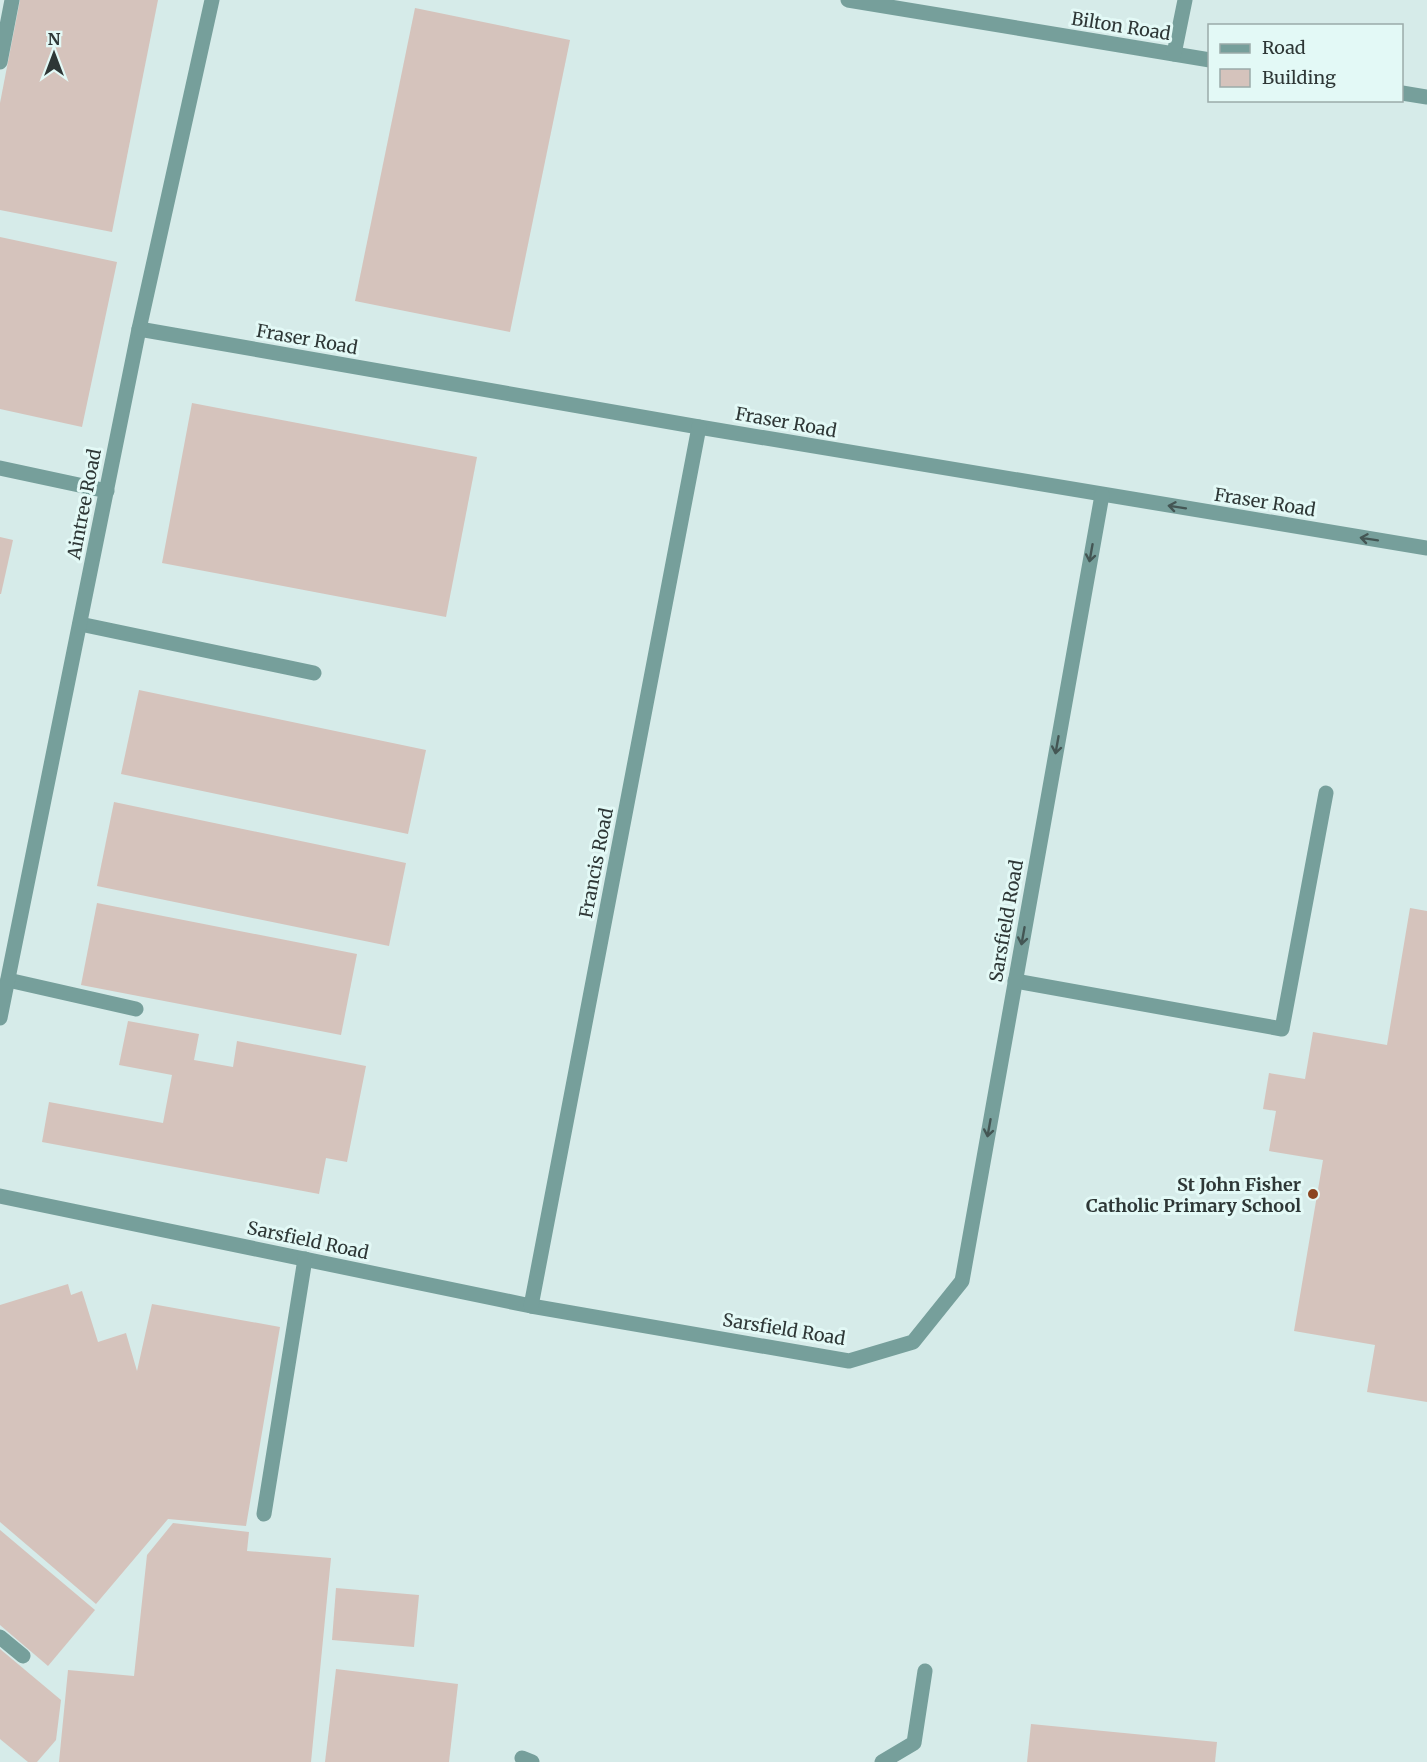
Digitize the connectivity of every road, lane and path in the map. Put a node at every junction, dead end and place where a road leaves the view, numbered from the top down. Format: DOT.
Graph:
graph roads {
  1 [pos="12,0"];
  2 [pos="212,0"];
  3 [pos="848,0"];
  4 [pos="1185,0"];
  5 [pos="1174,54"];
  6 [pos="1208,60"];
  7 [pos="0,62"];
  8 [pos="1403,93"];
  9 [pos="1427,97"];
  10 [pos="139,329"];
  11 [pos="699,427"];
  12 [pos="0,468"];
  13 [pos="107,491"];
  14 [pos="1102,495"];
  15 [pos="1427,548"];
  16 [pos="80,624"];
  17 [pos="314,673"];
  18 [pos="1326,793"];
  19 [pos="8,980"];
  20 [pos="1015,981"];
  21 [pos="1,1007"];
  22 [pos="135,1009"];
  23 [pos="0,1196"];
  24 [pos="305,1259"];
  25 [pos="531,1306"];
  26 [pos="264,1514"];
  27 [pos="0,1637"];
  28 [pos="23,1656"];
  29 [pos="925,1671"];
  30 [pos="882,1762"];
  1 -- 7 [label="street"];
  2 -- 10 [label="street, Aintree Road"];
  3 -- 5 [label="street, Bilton Road"];
  4 -- 5 [label="street"];
  5 -- 6 [label="street, Bilton Road"];
  8 -- 9 [label="street"];
  10 -- 11 [label="street, Fraser Road"];
  10 -- 13 [label="street, Aintree Road"];
  11 -- 14 [label="street, Fraser Road"];
  11 -- 25 [label="street, Francis Road"];
  12 -- 13 [label="street"];
  13 -- 16 [label="street, Aintree Road"];
  15 -- 14 [label="street, Fraser Road, one-way"];
  14 -- 20 [label="street, Sarsfield Road, one-way"];
  16 -- 17 [label="street"];
  16 -- 19 [label="street, Aintree Road"];
  18 -- 20 [label="street"];
  19 -- 21 [label="street, Aintree Road"];
  19 -- 22 [label="street"];
  20 -- 25 [label="street, Sarsfield Road, one-way"];
  23 -- 24 [label="street, Sarsfield Road"];
  24 -- 25 [label="street, Sarsfield Road"];
  24 -- 26 [label="street"];
  27 -- 28 [label="street"];
  29 -- 30 [label="street"];
}
